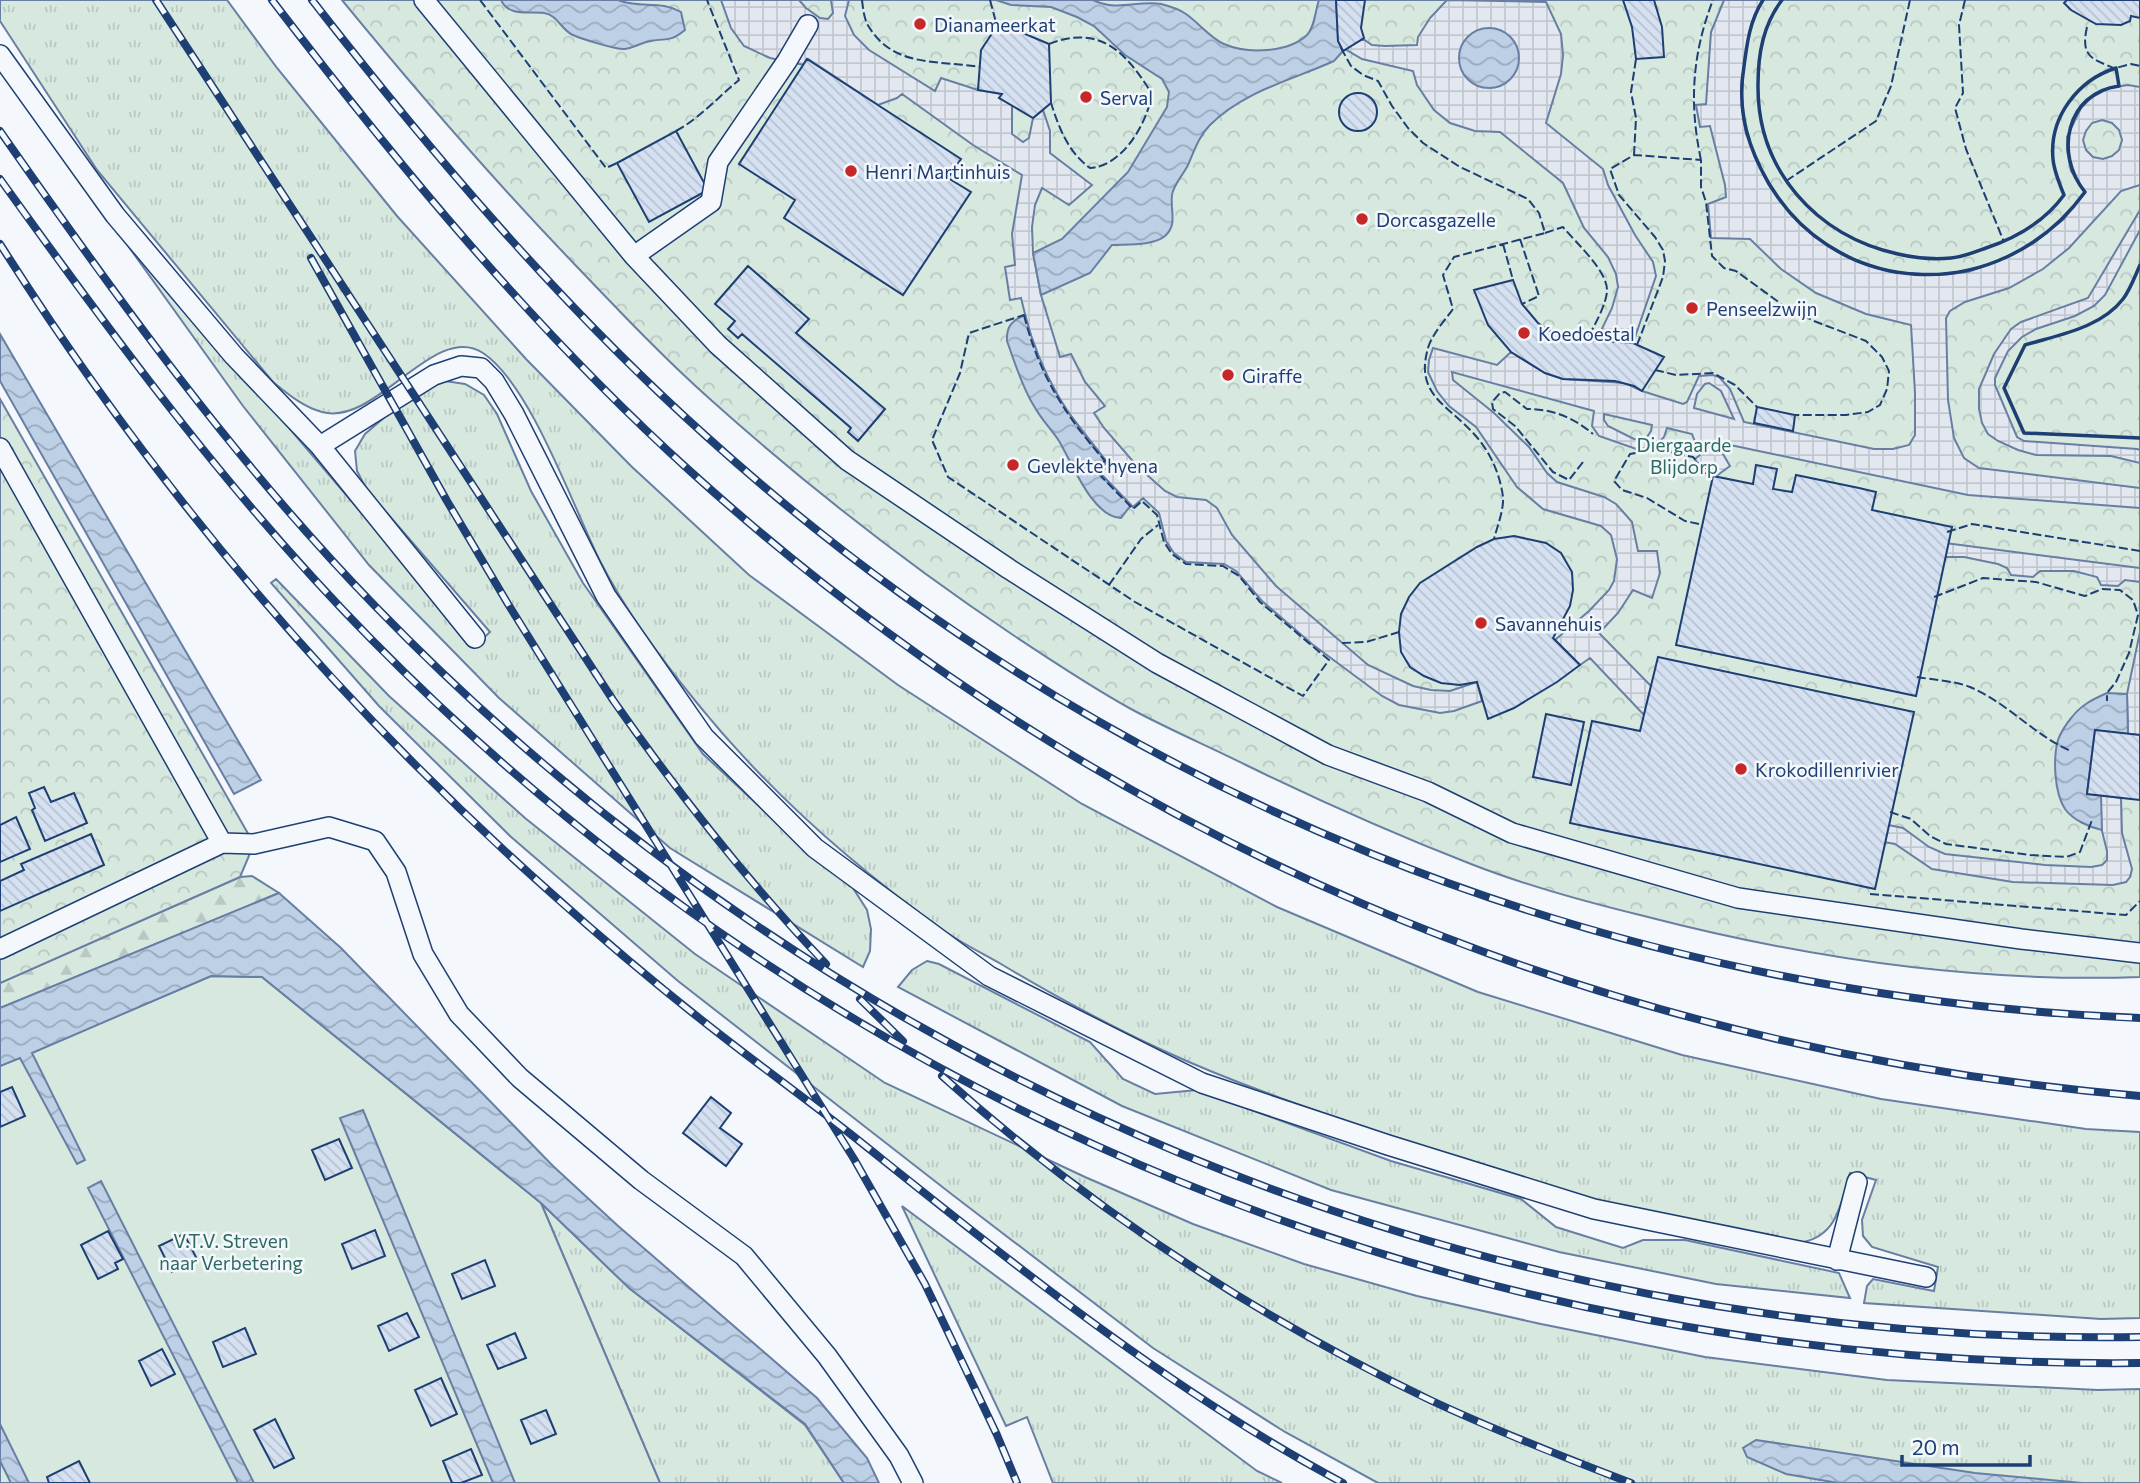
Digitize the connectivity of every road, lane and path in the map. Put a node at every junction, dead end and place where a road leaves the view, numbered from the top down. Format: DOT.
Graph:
graph roads {
  1 [pos="424,0"];
  2 [pos="807,25"];
  3 [pos="0,55"];
  4 [pos="634,256"];
  5 [pos="320,446"];
  6 [pos="0,448"];
  7 [pos="475,638"];
  8 [pos="222,843"];
  9 [pos="0,949"];
  10 [pos="2140,953"];
  11 [pos="1857,1182"];
  12 [pos="1837,1260"];
  13 [pos="1926,1277"];
  14 [pos="913,1483"];
  1 -- 4 [label="lane"];
  2 -- 4 [label="lane"];
  3 -- 5 [label="lane"];
  4 -- 10 [label="lane"];
  5 -- 7 [label="lane"];
  5 -- 12 [label="lane"];
  6 -- 8 [label="lane"];
  8 -- 9 [label="lane"];
  8 -- 14 [label="lane"];
  11 -- 12 [label="lane"];
  12 -- 13 [label="lane"];
}
